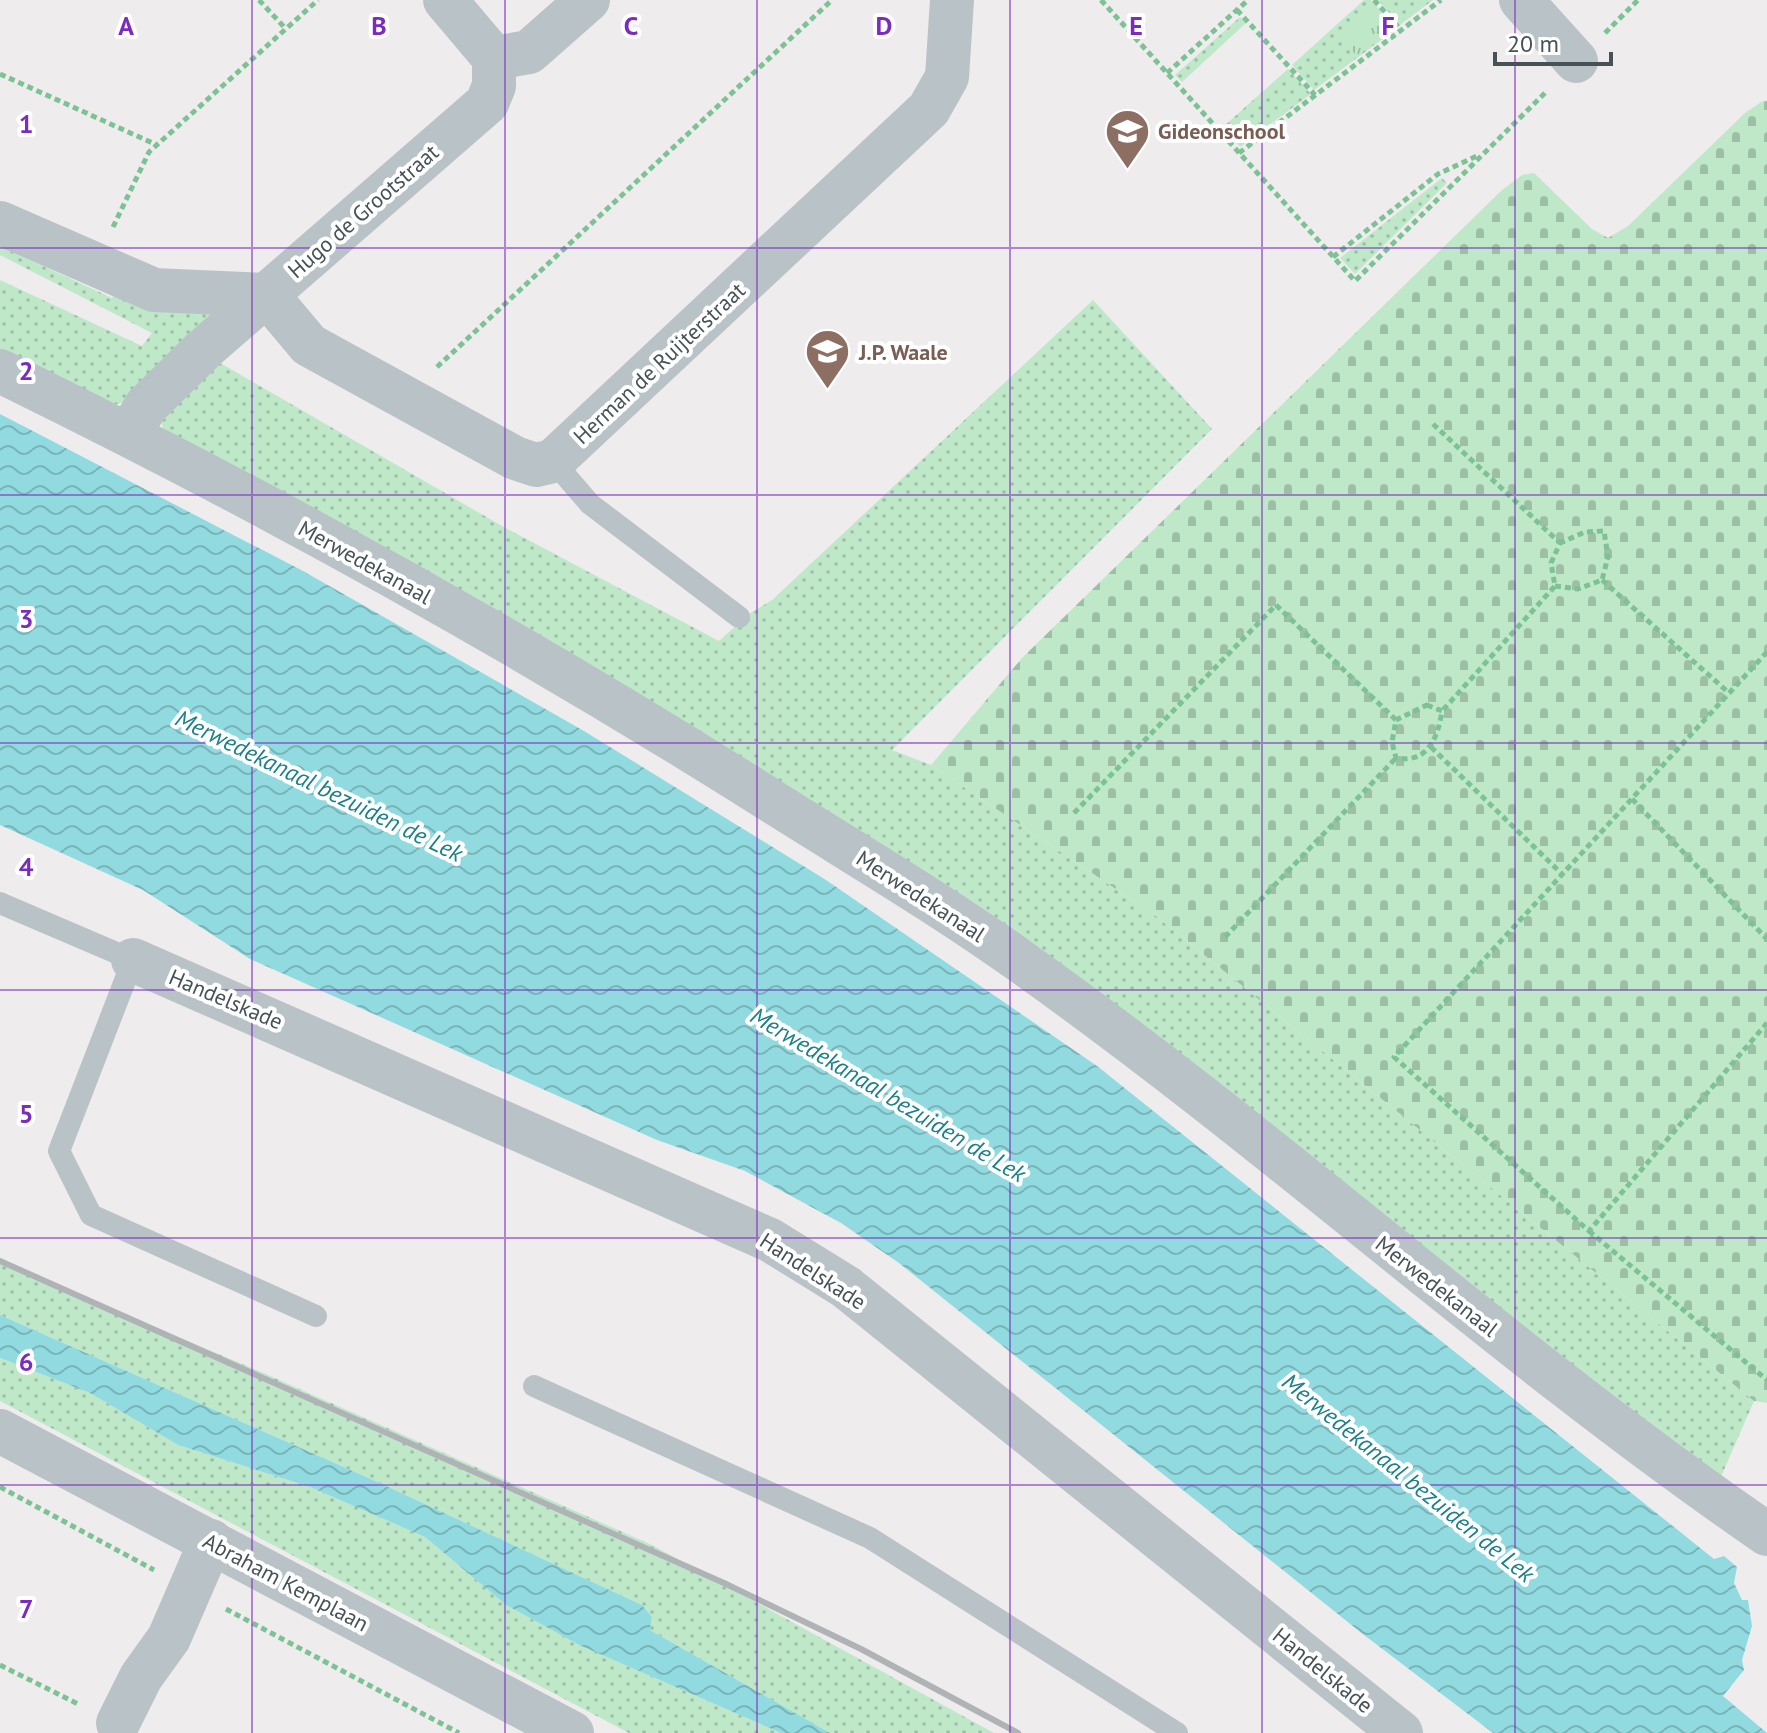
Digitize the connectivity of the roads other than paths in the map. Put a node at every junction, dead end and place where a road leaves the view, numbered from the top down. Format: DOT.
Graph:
graph roads {
  1 [pos="445,0"];
  2 [pos="588,0"];
  3 [pos="952,0"];
  4 [pos="1521,0"];
  5 [pos="494,58"];
  6 [pos="1576,61"];
  7 [pos="0,223"];
  8 [pos="267,295"];
  9 [pos="0,371"];
  10 [pos="129,434"];
  11 [pos="553,461"];
  12 [pos="739,617"];
  13 [pos="0,903"];
  14 [pos="133,960"];
  15 [pos="316,1316"];
  16 [pos="534,1386"];
  17 [pos="0,1431"];
  18 [pos="1767,1534"];
  19 [pos="211,1541"];
  20 [pos="118,1723"];
  21 [pos="561,1730"];
  22 [pos="1177,1733"];
  23 [pos="1401,1733"];
  1 -- 5 [label="street"];
  2 -- 5 [label="street"];
  3 -- 11 [label="street, Herman de Ruijterstraat"];
  4 -- 6 [label="street"];
  5 -- 8 [label="street, Hugo de Grootstraat"];
  7 -- 8 [label="street"];
  8 -- 10 [label="street, Hugo de Grootstraat"];
  8 -- 11 [label="street, Herman de Ruijterstraat"];
  9 -- 10 [label="street, Merwedekanaal"];
  10 -- 18 [label="street, Merwedekanaal"];
  11 -- 12 [label="lane"];
  13 -- 14 [label="lane"];
  14 -- 15 [label="lane"];
  14 -- 23 [label="street, Handelskade"];
  16 -- 22 [label="lane"];
  17 -- 19 [label="street, Abraham Kemplaan"];
  19 -- 20 [label="street"];
  19 -- 21 [label="street, Abraham Kemplaan"];
}
